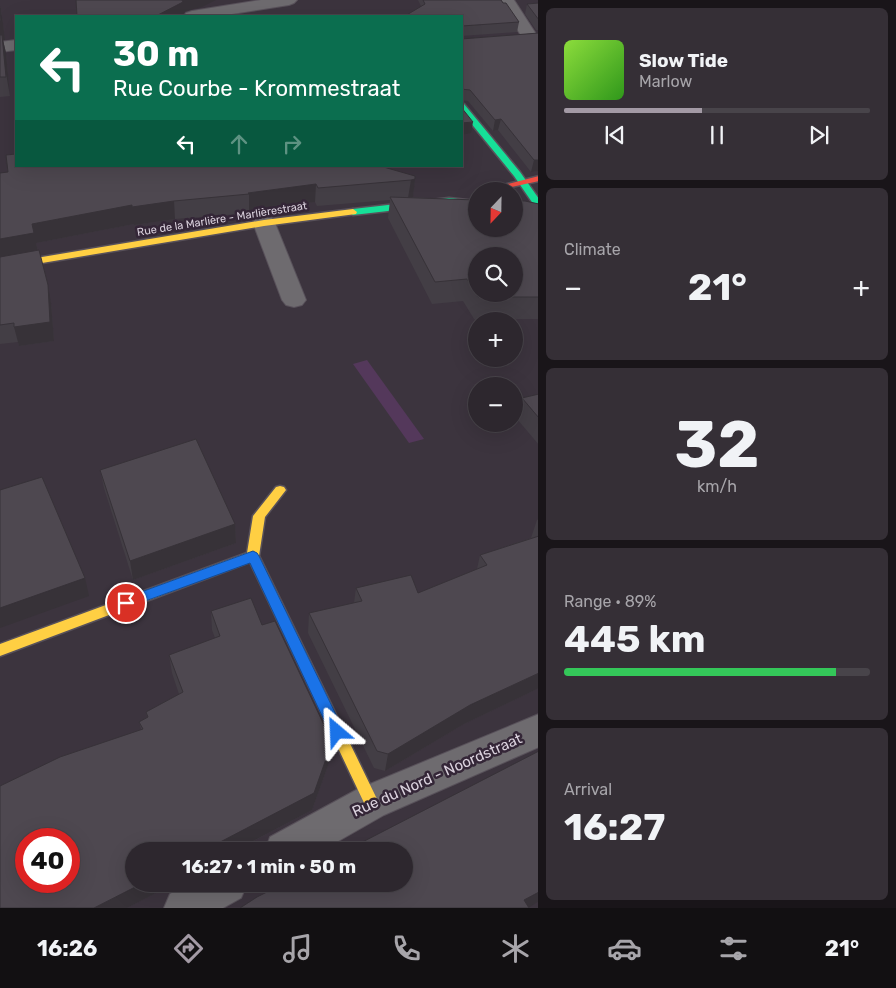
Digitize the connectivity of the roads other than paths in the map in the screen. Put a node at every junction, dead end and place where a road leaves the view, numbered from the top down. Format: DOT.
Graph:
graph roads {
  1 [pos="249,0"];
  2 [pos="265,4"];
  3 [pos="508,4"];
  4 [pos="291,7"];
  5 [pos="529,7"];
  6 [pos="198,15"];
  7 [pos="534,37"];
  8 [pos="512,39"];
  9 [pos="15,45"];
  10 [pos="0,47"];
  11 [pos="463,108"];
  12 [pos="538,178"];
  13 [pos="522,181"];
  14 [pos="518,182"];
  15 [pos="468,195"];
  16 [pos="449,201"];
  17 [pos="468,202"];
  18 [pos="523,207"];
  19 [pos="538,207"];
  20 [pos="264,223"];
  21 [pos="0,267"];
  22 [pos="294,300"];
  23 [pos="280,490"];
  24 [pos="253,556"];
  25 [pos="0,650"];
  26 [pos="538,730"];
  27 [pos="371,802"];
  28 [pos="300,842"];
  29 [pos="213,892"];
  30 [pos="184,908"];
  1 -- 2 [label="street"];
  2 -- 4 [label="street"];
  2 -- 6 [label="street"];
  3 -- 5 [label="street"];
  3 -- 7 [label="street"];
  7 -- 8 [label="street"];
  9 -- 10 [label="street"];
  11 -- 13 [label="street"];
  12 -- 13 [label="street"];
  13 -- 14 [label="street"];
  13 -- 19 [label="street"];
  15 -- 16 [label="street, Rue de la Marlière - Marlièrestraat"];
  16 -- 17 [label="street, Rue de la Marlière - Marlièrestraat"];
  16 -- 20 [label="street, Rue de la Marlière - Marlièrestraat"];
  18 -- 19 [label="street"];
  20 -- 21 [label="street, Rue de la Marlière - Marlièrestraat"];
  20 -- 22 [label="street"];
  23 -- 24 [label="street"];
  24 -- 25 [label="street"];
  24 -- 27 [label="street"];
  26 -- 27 [label="street, Rue du Nord - Noordstraat"];
  27 -- 28 [label="street, Rue du Nord - Noordstraat"];
  29 -- 30 [label="street"];
}
